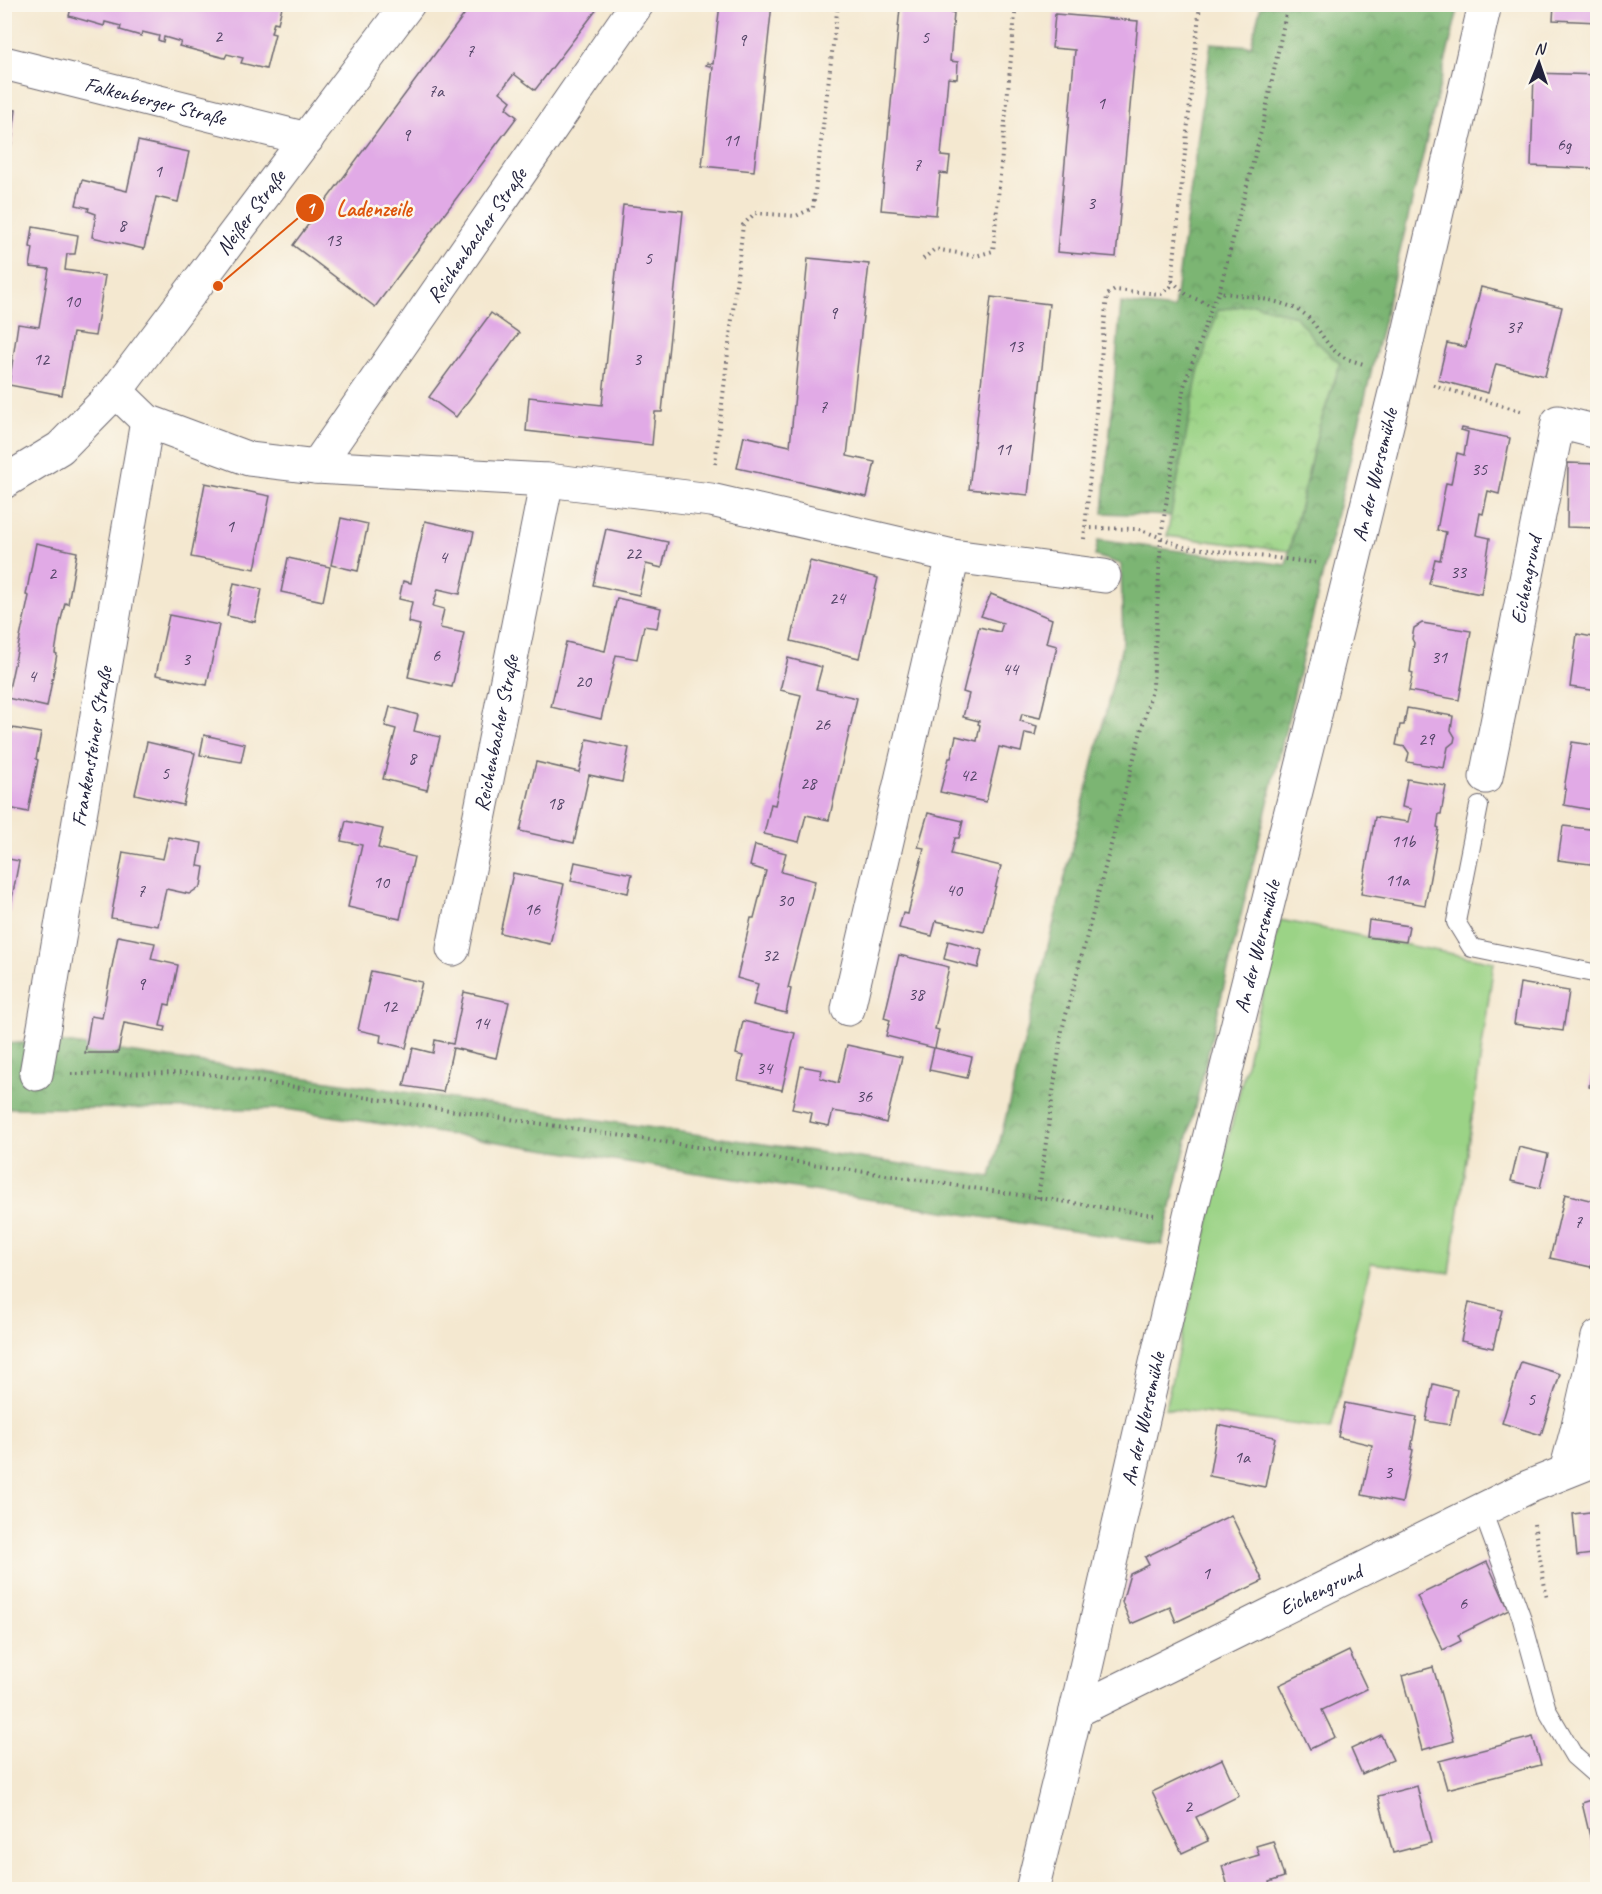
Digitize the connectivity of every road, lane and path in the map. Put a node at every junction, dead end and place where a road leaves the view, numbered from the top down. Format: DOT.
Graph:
graph roads {
  1 [pos="408,4"];
  2 [pos="637,4"];
  3 [pos="837,4"];
  4 [pos="1016,4"];
  5 [pos="1200,4"];
  6 [pos="1288,4"];
  7 [pos="1485,4"];
  8 [pos="4,63"];
  9 [pos="307,139"];
  10 [pos="922,259"];
  11 [pos="1172,281"];
  12 [pos="1219,292"];
  13 [pos="1212,306"];
  14 [pos="1399,376"];
  15 [pos="116,391"];
  16 [pos="147,421"];
  17 [pos="1558,422"];
  18 [pos="1598,432"];
  19 [pos="316,467"];
  20 [pos="547,480"];
  21 [pos="4,482"];
  22 [pos="711,500"];
  23 [pos="1085,528"];
  24 [pos="1161,537"];
  25 [pos="952,556"];
  26 [pos="1352,567"];
  27 [pos="1092,574"];
  28 [pos="1483,792"];
  29 [pos="453,949"];
  30 [pos="1598,974"];
  31 [pos="848,1009"];
  32 [pos="36,1074"];
  33 [pos="1038,1198"];
  34 [pos="1190,1215"];
  35 [pos="1598,1337"];
  36 [pos="1598,1459"];
  37 [pos="1566,1471"];
  38 [pos="1528,1487"];
  39 [pos="1482,1510"];
  40 [pos="1548,1604"];
  41 [pos="1076,1711"];
  42 [pos="1598,1777"];
  43 [pos="1032,1890"];
  1 -- 9 [label="street, Neißer Straße"];
  2 -- 19 [label="street, Reichenbacher Straße"];
  3 -- 22 [label="path"];
  4 -- 10 [label="path"];
  5 -- 11 [label="path"];
  6 -- 12 [label="path"];
  7 -- 14 [label="street, An der Wersemühle"];
  8 -- 9 [label="street, Falkenberger Straße"];
  9 -- 15 [label="street, Neißer Straße"];
  11 -- 13 [label="path"];
  11 -- 23 [label="path"];
  12 -- 13 [label="path"];
  12 -- 14 [label="path"];
  13 -- 24 [label="path"];
  14 -- 17 [label="path"];
  14 -- 26 [label="street, An der Wersemühle"];
  15 -- 16 [label="street"];
  15 -- 21 [label="street, Neißer Straße"];
  16 -- 19 [label="street"];
  16 -- 32 [label="street, Frankensteiner Straße"];
  17 -- 18 [label="street"];
  17 -- 28 [label="street, Eichengrund"];
  19 -- 20 [label="street"];
  20 -- 22 [label="street"];
  20 -- 29 [label="street, Reichenbacher Straße"];
  22 -- 25 [label="street"];
  23 -- 24 [label="path"];
  23 -- 27 [label="path"];
  24 -- 26 [label="path"];
  24 -- 33 [label="path"];
  25 -- 27 [label="street"];
  25 -- 31 [label="street"];
  26 -- 34 [label="street, An der Wersemühle"];
  28 -- 30 [label="lane, Eichengrund"];
  32 -- 33 [label="path"];
  33 -- 34 [label="path"];
  34 -- 41 [label="street, An der Wersemühle"];
  35 -- 37 [label="street"];
  36 -- 37 [label="street, Eichengrund"];
  37 -- 38 [label="street, Eichengrund"];
  38 -- 39 [label="street, Eichengrund"];
  38 -- 40 [label="path"];
  39 -- 41 [label="street, Eichengrund"];
  39 -- 42 [label="lane"];
  41 -- 43 [label="street, An der Wersemühle"];
}
